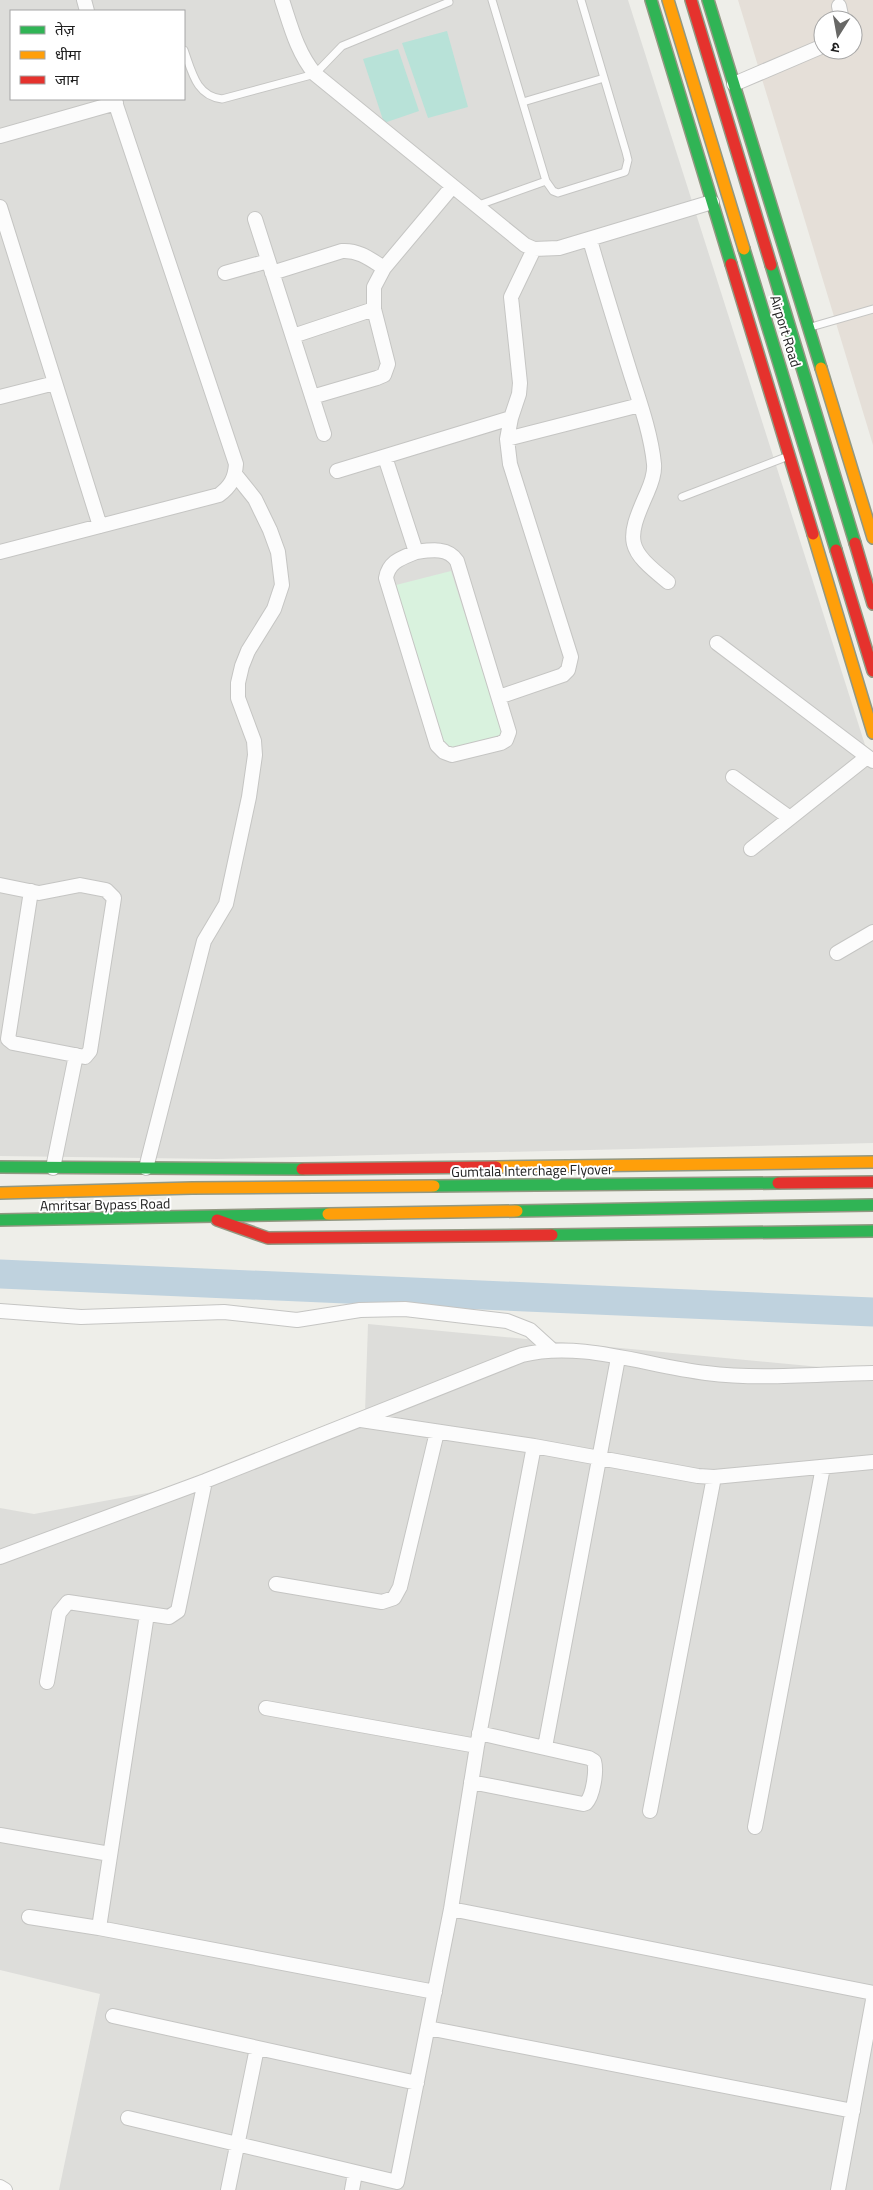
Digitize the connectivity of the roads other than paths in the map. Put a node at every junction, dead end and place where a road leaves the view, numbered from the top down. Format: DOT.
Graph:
graph roads {
  1 [pos="282,0"];
  2 [pos="492,0"];
  3 [pos="580,0"];
  4 [pos="651,0"];
  5 [pos="668,0"];
  6 [pos="691,0"];
  7 [pos="708,0"];
  8 [pos="449,2"];
  9 [pos="813,50"];
  10 [pos="185,53"];
  11 [pos="315,74"];
  12 [pos="604,78"];
  13 [pos="734,84"];
  14 [pos="115,101"];
  15 [pos="523,102"];
  16 [pos="0,136"];
  17 [pos="546,181"];
  18 [pos="452,187"];
  19 [pos="712,202"];
  20 [pos="476,206"];
  21 [pos="0,207"];
  22 [pos="255,219"];
  23 [pos="590,240"];
  24 [pos="534,249"];
  25 [pos="270,267"];
  26 [pos="384,268"];
  27 [pos="225,273"];
  28 [pos="374,309"];
  29 [pos="873,309"];
  30 [pos="808,328"];
  31 [pos="293,336"];
  32 [pos="54,383"];
  33 [pos="0,397"];
  34 [pos="312,397"];
  35 [pos="640,405"];
  36 [pos="511,418"];
  37 [pos="324,434"];
  38 [pos="507,440"];
  39 [pos="789,456"];
  40 [pos="385,457"];
  41 [pos="337,471"];
  42 [pos="235,474"];
  43 [pos="682,497"];
  44 [pos="100,526"];
  45 [pos="873,538"];
  46 [pos="0,552"];
  47 [pos="416,552"];
  48 [pos="668,582"];
  49 [pos="873,604"];
  50 [pos="717,643"];
  51 [pos="873,671"];
  52 [pos="499,697"];
  53 [pos="873,733"];
  54 [pos="870,759"];
  55 [pos="733,777"];
  56 [pos="790,818"];
  57 [pos="751,849"];
  58 [pos="0,885"];
  59 [pos="31,891"];
  60 [pos="873,932"];
  61 [pos="837,953"];
  62 [pos="76,1056"];
  63 [pos="873,1162"];
  64 [pos="0,1166"];
  65 [pos="54,1168"];
  66 [pos="146,1168"];
  67 [pos="192,1168"];
  68 [pos="873,1182"];
  69 [pos="192,1188"];
  70 [pos="0,1192"];
  71 [pos="873,1205"];
  72 [pos="210,1218"];
  73 [pos="0,1220"];
  74 [pos="873,1231"];
  75 [pos="0,1311"];
  76 [pos="552,1350"];
  77 [pos="618,1358"];
  78 [pos="873,1373"];
  79 [pos="360,1420"];
  80 [pos="437,1432"];
  81 [pos="534,1446"];
  82 [pos="599,1458"];
  83 [pos="873,1462"];
  84 [pos="823,1468"];
  85 [pos="714,1477"];
  86 [pos="205,1481"];
  87 [pos="0,1557"];
  88 [pos="276,1584"];
  89 [pos="147,1614"];
  90 [pos="47,1682"];
  91 [pos="266,1708"];
  92 [pos="478,1740"];
  93 [pos="545,1747"];
  94 [pos="471,1782"];
  95 [pos="650,1811"];
  96 [pos="755,1827"];
  97 [pos="0,1835"];
  98 [pos="110,1854"];
  99 [pos="451,1909"];
  100 [pos="29,1917"];
  101 [pos="99,1928"];
  102 [pos="435,1992"];
  103 [pos="873,1993"];
  104 [pos="873,2000"];
  105 [pos="113,2016"];
  106 [pos="428,2028"];
  107 [pos="257,2048"];
  108 [pos="417,2083"];
  109 [pos="853,2111"];
  110 [pos="128,2118"];
  111 [pos="236,2143"];
  112 [pos="355,2173"];
  113 [pos="396,2186"];
  114 [pos="0,2187"];
  115 [pos="5,2190"];
  116 [pos="228,2190"];
  117 [pos="352,2190"];
  118 [pos="838,2190"];
  1 -- 11 [label="street"];
  2 -- 15 [label="lane"];
  3 -- 12 [label="lane"];
  4 -- 19 [label="main road"];
  5 -- 51 [label="main road, Airport Road"];
  6 -- 49 [label="main road, Airport Road"];
  7 -- 13 [label="main road"];
  8 -- 11 [label="lane"];
  9 -- 13 [label="street"];
  10 -- 11 [label="lane"];
  11 -- 18 [label="street"];
  12 -- 15 [label="lane"];
  12 -- 17 [label="lane"];
  13 -- 30 [label="main road"];
  14 -- 16 [label="street"];
  14 -- 42 [label="street"];
  15 -- 17 [label="lane"];
  17 -- 20 [label="lane"];
  18 -- 20 [label="street"];
  18 -- 26 [label="street"];
  19 -- 23 [label="street"];
  19 -- 39 [label="main road"];
  20 -- 24 [label="street"];
  21 -- 32 [label="street"];
  22 -- 25 [label="street"];
  23 -- 24 [label="street"];
  23 -- 35 [label="street"];
  24 -- 36 [label="street"];
  25 -- 26 [label="street"];
  25 -- 27 [label="street"];
  25 -- 31 [label="street"];
  26 -- 28 [label="street"];
  28 -- 31 [label="street"];
  28 -- 34 [label="street"];
  29 -- 30 [label="lane"];
  30 -- 45 [label="main road"];
  31 -- 34 [label="street"];
  32 -- 33 [label="street"];
  32 -- 44 [label="street"];
  34 -- 37 [label="street"];
  35 -- 38 [label="street"];
  35 -- 48 [label="street"];
  36 -- 38 [label="street"];
  36 -- 40 [label="street"];
  38 -- 52 [label="street"];
  39 -- 43 [label="lane"];
  39 -- 53 [label="main road"];
  40 -- 41 [label="street"];
  40 -- 47 [label="street"];
  42 -- 44 [label="street"];
  42 -- 66 [label="street"];
  44 -- 46 [label="street"];
  47 -- 52 [label="street"];
  47 -- 52 [label="street"];
  50 -- 54 [label="street"];
  54 -- 56 [label="street"];
  55 -- 56 [label="street"];
  56 -- 57 [label="street"];
  58 -- 59 [label="street"];
  59 -- 62 [label="street"];
  59 -- 62 [label="street"];
  60 -- 61 [label="street"];
  62 -- 65 [label="street"];
  63 -- 67 [label="main road"];
  64 -- 65 [label="main road"];
  65 -- 66 [label="main road"];
  66 -- 67 [label="main road"];
  67 -- 69 [label="main road"];
  68 -- 69 [label="main road, Gumtala Interchage Flyover"];
  69 -- 70 [label="main road, Amritsar Bypass Road"];
  71 -- 72 [label="main road"];
  72 -- 73 [label="main road, Amritsar Bypass Road"];
  72 -- 74 [label="main road"];
  75 -- 76 [label="street"];
  76 -- 77 [label="street"];
  76 -- 79 [label="street"];
  77 -- 78 [label="street"];
  77 -- 82 [label="street"];
  79 -- 80 [label="street"];
  79 -- 86 [label="street"];
  80 -- 81 [label="street"];
  80 -- 88 [label="street"];
  81 -- 82 [label="street"];
  81 -- 92 [label="street"];
  82 -- 85 [label="street"];
  82 -- 93 [label="street"];
  83 -- 84 [label="street"];
  84 -- 85 [label="street"];
  84 -- 96 [label="street"];
  85 -- 95 [label="street"];
  86 -- 87 [label="street"];
  86 -- 89 [label="street"];
  89 -- 90 [label="street"];
  89 -- 98 [label="street"];
  91 -- 92 [label="street"];
  92 -- 93 [label="street"];
  92 -- 94 [label="street"];
  93 -- 94 [label="street"];
  94 -- 99 [label="street"];
  97 -- 98 [label="street"];
  98 -- 101 [label="street"];
  99 -- 102 [label="street"];
  99 -- 103 [label="street"];
  100 -- 101 [label="street"];
  101 -- 102 [label="street"];
  102 -- 106 [label="street"];
  104 -- 109 [label="street"];
  105 -- 107 [label="street"];
  106 -- 108 [label="street"];
  106 -- 109 [label="street"];
  107 -- 108 [label="street"];
  107 -- 111 [label="street"];
  108 -- 113 [label="street"];
  109 -- 118 [label="street"];
  110 -- 111 [label="street"];
  111 -- 112 [label="street"];
  111 -- 116 [label="street"];
  112 -- 113 [label="street"];
  112 -- 117 [label="street"];
  114 -- 115 [label="street"];
}
